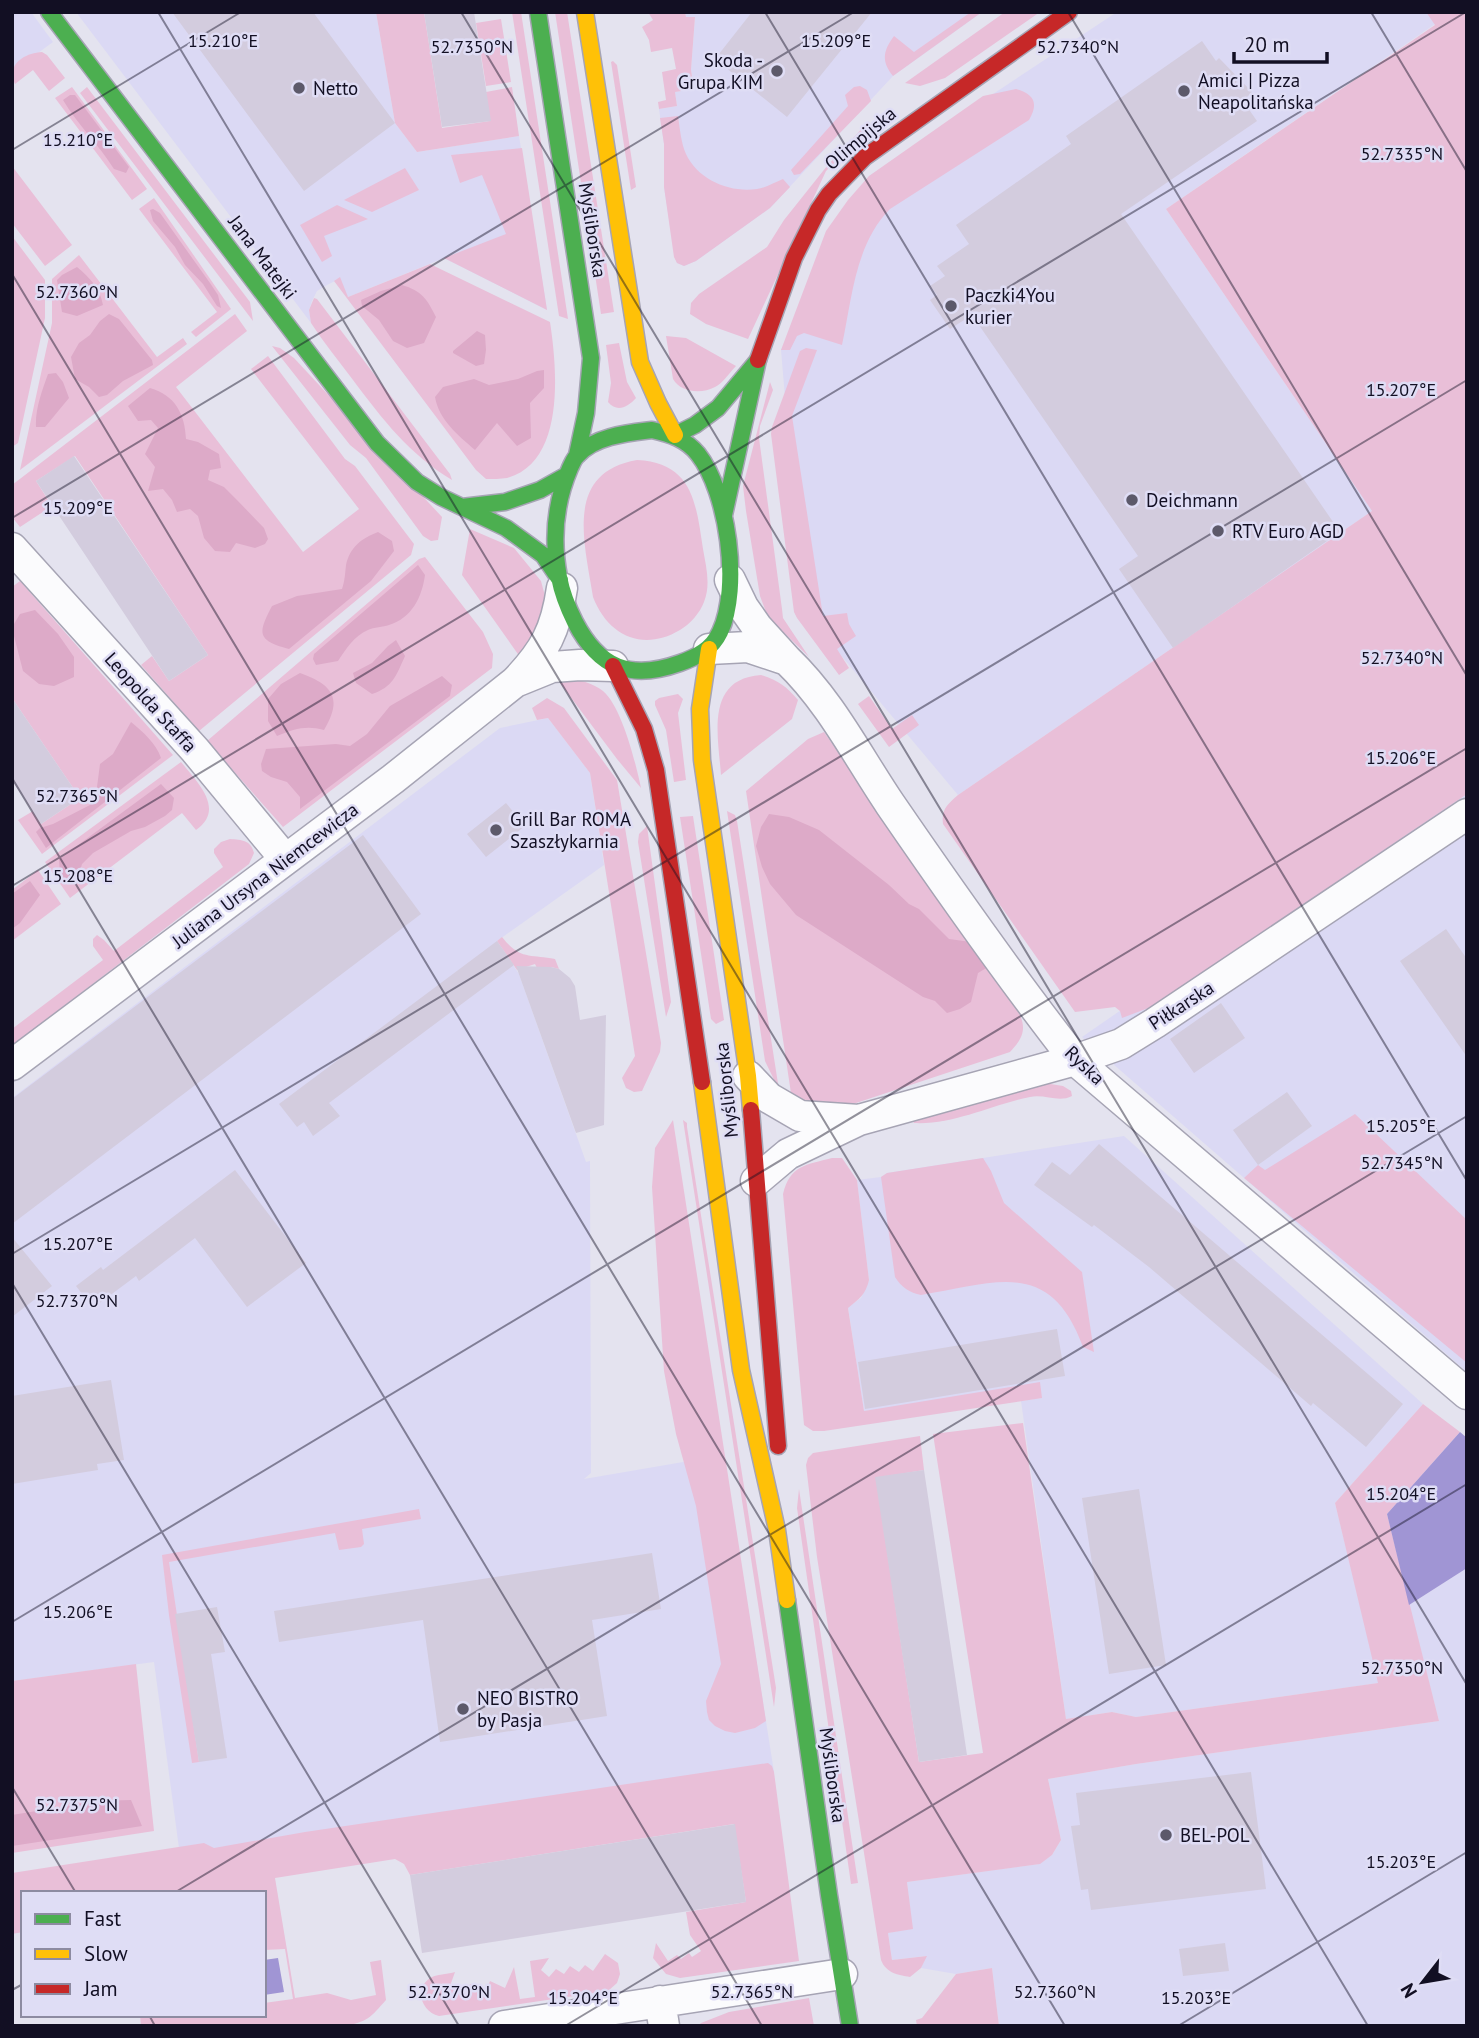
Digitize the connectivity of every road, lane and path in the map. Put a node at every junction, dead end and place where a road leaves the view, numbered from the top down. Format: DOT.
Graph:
graph roads {
  1 [pos="49,12"];
  2 [pos="538,12"];
  3 [pos="585,12"];
  4 [pos="1069,12"];
  5 [pos="758,360"];
  6 [pos="675,435"];
  7 [pos="577,455"];
  8 [pos="567,475"];
  9 [pos="462,508"];
  10 [pos="724,515"];
  11 [pos="12,548"];
  12 [pos="730,580"];
  13 [pos="561,584"];
  14 [pos="709,649"];
  15 [pos="787,660"];
  16 [pos="613,666"];
  17 [pos="515,682"];
  18 [pos="1467,814"];
  19 [pos="285,859"];
  20 [pos="1075,1060"];
  21 [pos="12,1065"];
  22 [pos="748,1076"];
  23 [pos="859,1120"];
  24 [pos="756,1181"];
  25 [pos="1467,1394"];
  26 [pos="777,1530"];
  27 [pos="842,1974"];
  28 [pos="662,2013"];
  29 [pos="504,2026"];
  30 [pos="850,2026"];
  1 -- 9 [label="main road, Jana Matejki"];
  2 -- 7 [label="main road, Myśliborska"];
  3 -- 6 [label="main road, Myśliborska"];
  4 -- 5 [label="main road, Olimpijska"];
  5 -- 6 [label="main road, Olimpijska"];
  5 -- 10 [label="main road, Olimpijska"];
  6 -- 7 [label="main road"];
  6 -- 10 [label="main road"];
  7 -- 8 [label="main road"];
  8 -- 9 [label="main road"];
  8 -- 13 [label="main road"];
  9 -- 13 [label="main road, Jana Matejki"];
  10 -- 12 [label="main road"];
  11 -- 19 [label="street, Leopolda Staffa"];
  12 -- 14 [label="main road"];
  12 -- 15 [label="street, Ryska"];
  13 -- 16 [label="main road"];
  13 -- 17 [label="street, Juliana Ursyna Niemcewicza"];
  14 -- 15 [label="street, Ryska"];
  14 -- 16 [label="main road"];
  14 -- 22 [label="main road, Myśliborska"];
  15 -- 20 [label="street, Ryska"];
  16 -- 17 [label="street, Juliana Ursyna Niemcewicza"];
  16 -- 26 [label="main road, Myśliborska"];
  17 -- 19 [label="street, Juliana Ursyna Niemcewicza"];
  18 -- 20 [label="street, Piłkarska"];
  19 -- 21 [label="street, Juliana Ursyna Niemcewicza"];
  20 -- 23 [label="street, Piłkarska"];
  20 -- 25 [label="street, Ryska"];
  22 -- 23 [label="street, Piłkarska"];
  22 -- 24 [label="main road, Myśliborska"];
  23 -- 24 [label="street, Piłkarska"];
  24 -- 26 [label="main road, Myśliborska"];
  26 -- 27 [label="main road, Myśliborska"];
  27 -- 28 [label="street"];
  27 -- 30 [label="main road, Myśliborska"];
  28 -- 29 [label="street"];
}
